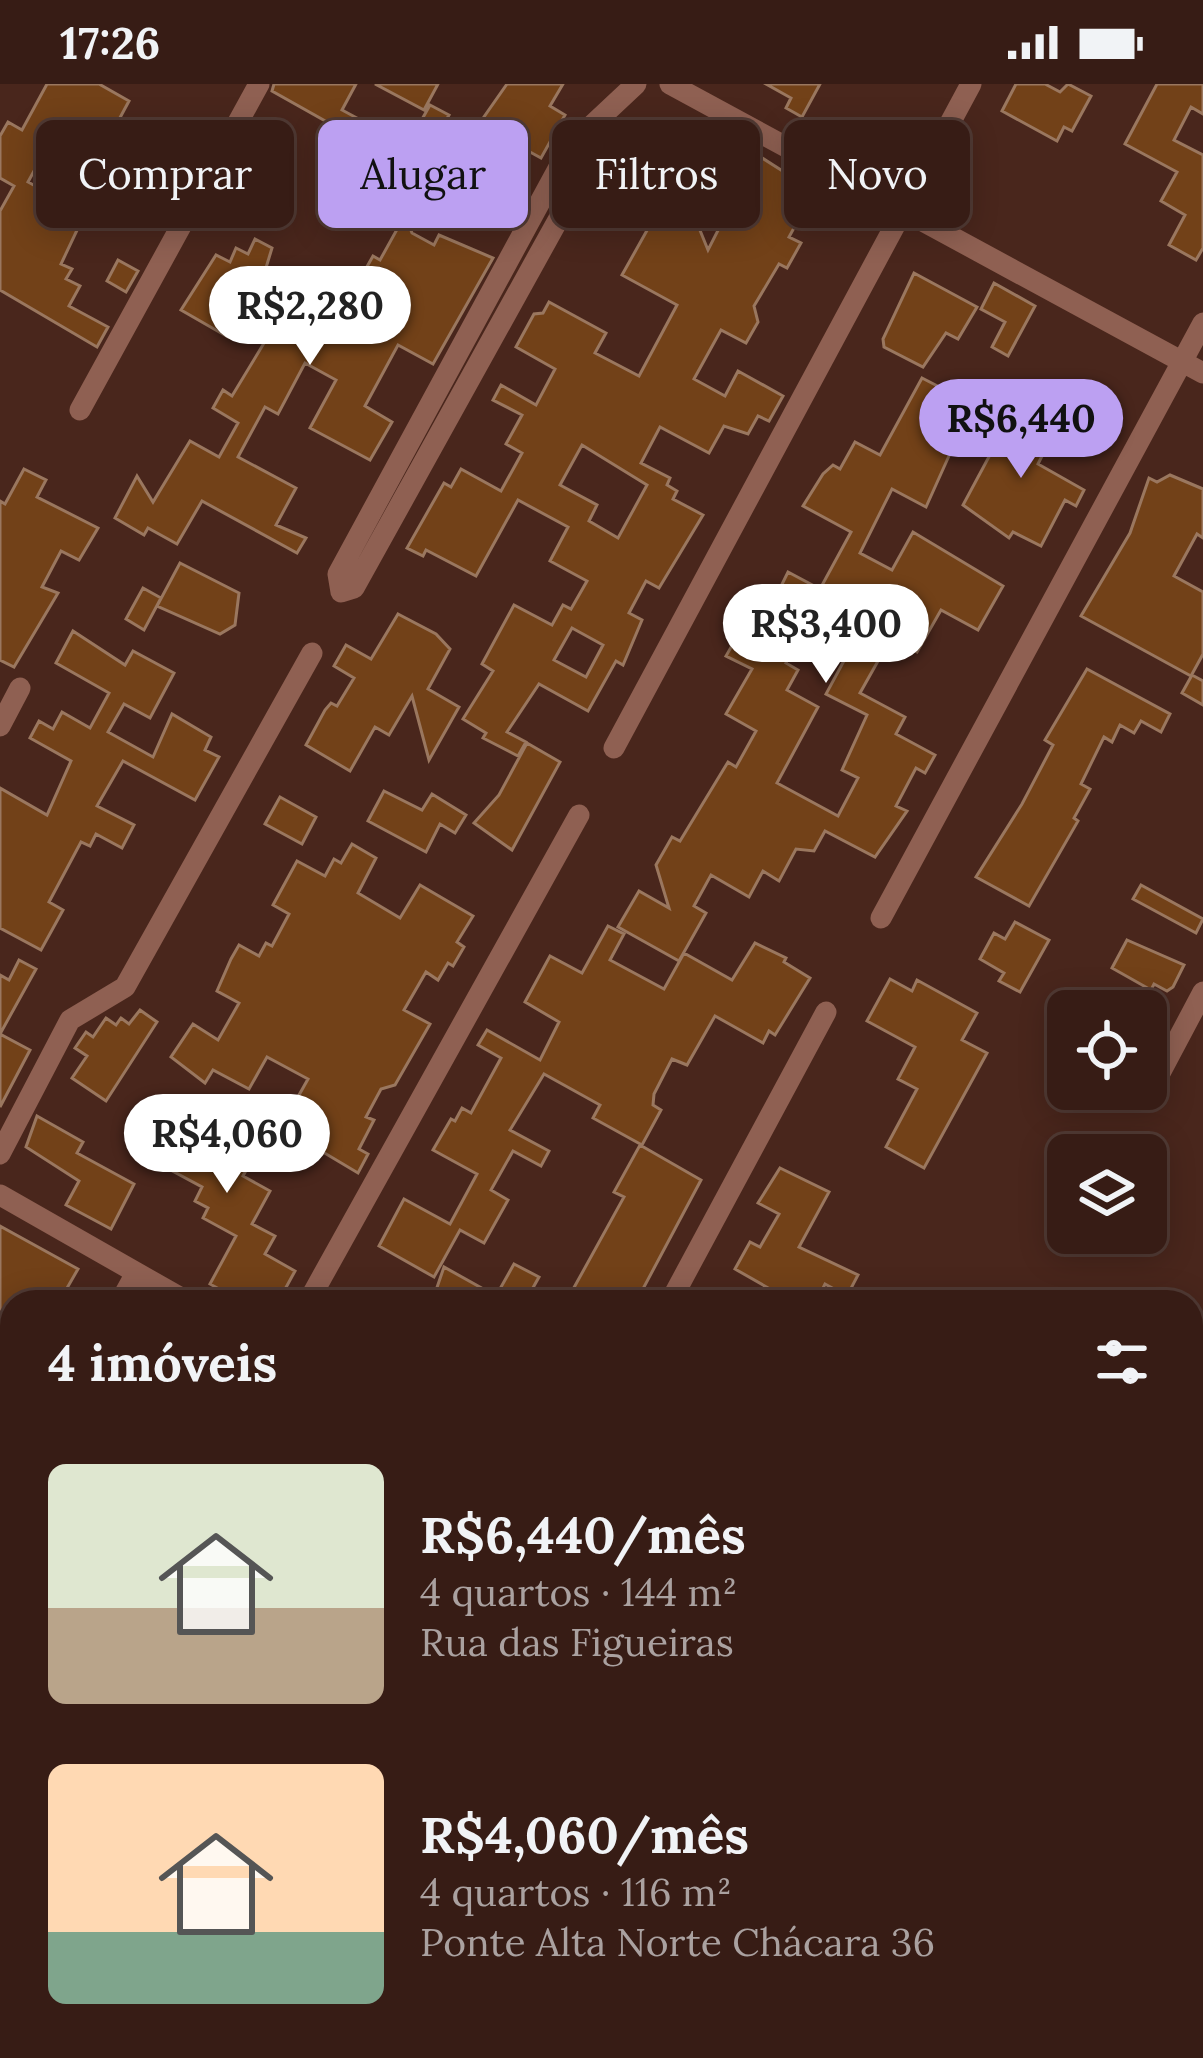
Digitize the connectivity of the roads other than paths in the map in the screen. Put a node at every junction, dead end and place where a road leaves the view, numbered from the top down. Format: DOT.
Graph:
graph roads {
  1 [pos="259,84"];
  2 [pos="635,84"];
  3 [pos="670,84"];
  4 [pos="971,84"];
  5 [pos="600,120"];
  6 [pos="951,120"];
  7 [pos="784,147"];
  8 [pos="552,181"];
  9 [pos="553,228"];
  10 [pos="892,228"];
  11 [pos="931,228"];
  12 [pos="482,308"];
  13 [pos="502,320"];
  14 [pos="1203,322"];
  15 [pos="1193,368"];
  16 [pos="80,410"];
  17 [pos="312,653"];
  18 [pos="20,688"];
  19 [pos="0,726"];
  20 [pos="614,748"];
  21 [pos="579,814"];
  22 [pos="881,918"];
  23 [pos="1203,992"];
  24 [pos="826,1012"];
  25 [pos="1167,1060"];
  26 [pos="0,1154"];
  27 [pos="0,1195"];
  28 [pos="136,1273"];
  29 [pos="127,1290"];
  30 [pos="166,1290"];
  31 [pos="315,1290"];
  32 [pos="676,1290"];
  1 -- 16 [label="street"];
  2 -- 5 [label="street"];
  3 -- 7 [label="street"];
  4 -- 6 [label="street"];
  8 -- 12 [label="street"];
  9 -- 13 [label="street"];
  10 -- 20 [label="street"];
  11 -- 15 [label="street"];
  12 -- 13 [label="street"];
  12 -- 13 [label="street"];
  14 -- 15 [label="street"];
  15 -- 22 [label="street"];
  17 -- 26 [label="street"];
  18 -- 19 [label="street"];
  21 -- 31 [label="street"];
  23 -- 25 [label="street"];
  24 -- 32 [label="street"];
  27 -- 28 [label="street"];
  28 -- 29 [label="street"];
  28 -- 30 [label="street"];
}
